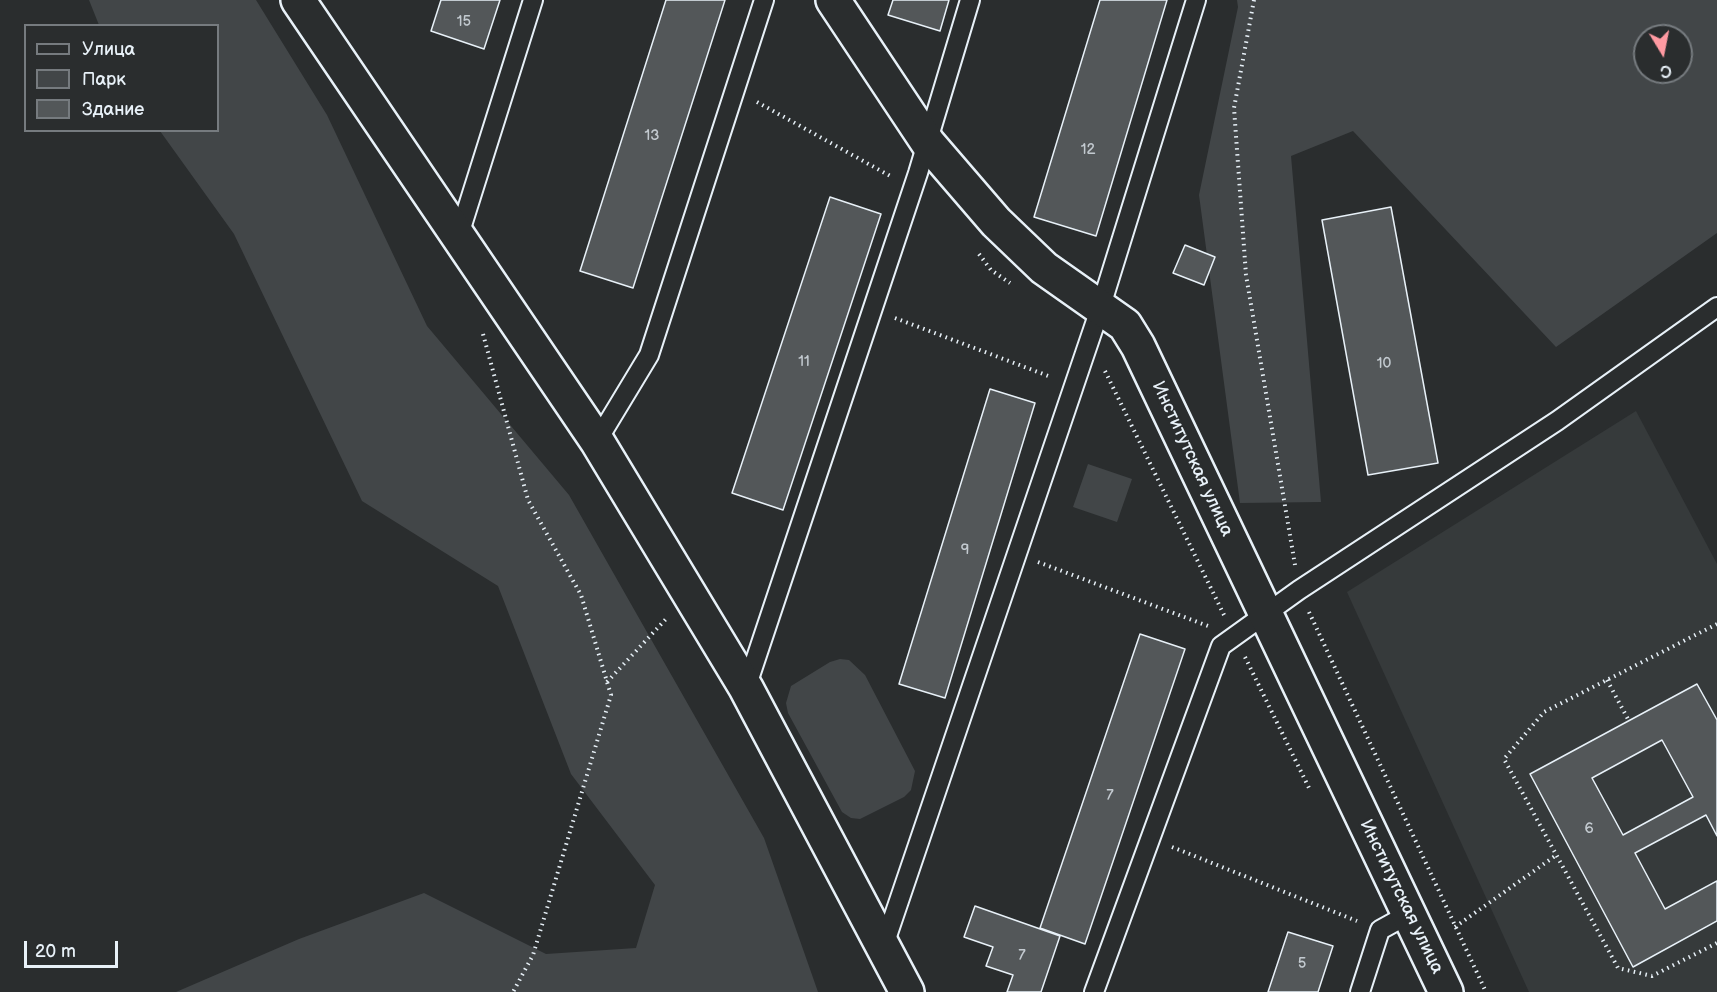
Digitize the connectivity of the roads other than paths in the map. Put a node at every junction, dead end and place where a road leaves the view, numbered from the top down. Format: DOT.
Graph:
graph roads {
  1 [pos="533,0"];
  2 [pos="764,0"];
  3 [pos="833,0"];
  4 [pos="970,0"];
  5 [pos="1196,0"];
  6 [pos="304,4"];
  7 [pos="928,143"];
  8 [pos="458,238"];
  9 [pos="1717,307"];
  10 [pos="1095,324"];
  11 [pos="597,441"];
  12 [pos="1265,614"];
  13 [pos="746,688"];
  14 [pos="1409,914"];
  15 [pos="884,945"];
  16 [pos="907,992"];
  17 [pos="1094,992"];
  18 [pos="1360,992"];
  19 [pos="1446,992"];
  1 -- 8 [label="lane"];
  2 -- 11 [label="lane"];
  3 -- 7 [label="street, Институтская улица"];
  4 -- 7 [label="lane"];
  5 -- 10 [label="lane"];
  6 -- 8 [label="street"];
  7 -- 10 [label="street, Институтская улица"];
  7 -- 13 [label="lane"];
  8 -- 11 [label="street"];
  9 -- 12 [label="lane"];
  10 -- 12 [label="street, Институтская улица"];
  10 -- 15 [label="lane"];
  11 -- 13 [label="street"];
  12 -- 14 [label="street, Институтская улица"];
  12 -- 17 [label="lane"];
  13 -- 15 [label="street"];
  14 -- 18 [label="lane"];
  14 -- 19 [label="street, Институтская улица"];
  15 -- 16 [label="street"];
}
